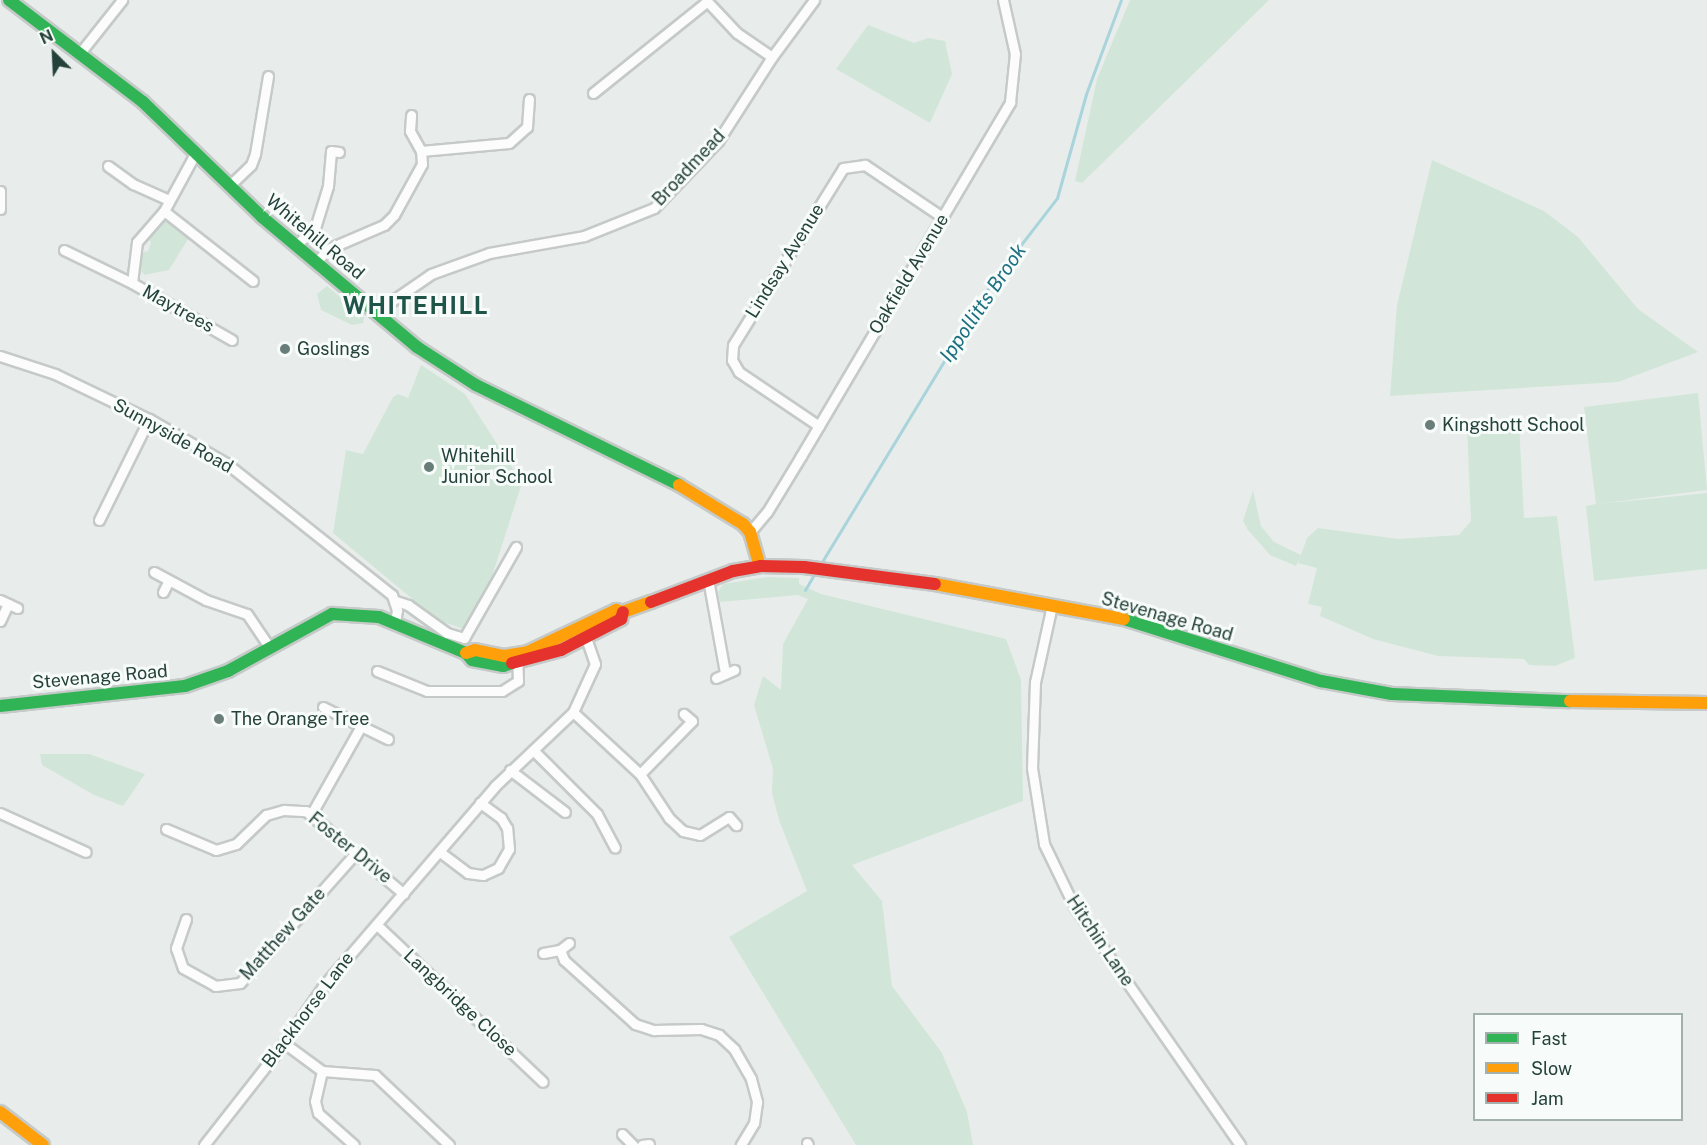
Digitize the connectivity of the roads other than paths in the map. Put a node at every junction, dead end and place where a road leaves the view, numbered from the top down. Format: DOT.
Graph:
graph roads {
  1 [pos="9,0"];
  2 [pos="122,0"];
  3 [pos="814,0"];
  4 [pos="1003,0"];
  5 [pos="706,1"];
  6 [pos="80,53"];
  7 [pos="772,57"];
  8 [pos="268,76"];
  9 [pos="593,93"];
  10 [pos="529,99"];
  11 [pos="411,115"];
  12 [pos="331,151"];
  13 [pos="421,151"];
  14 [pos="196,152"];
  15 [pos="108,166"];
  16 [pos="229,186"];
  17 [pos="0,191"];
  18 [pos="169,200"];
  19 [pos="0,209"];
  20 [pos="164,211"];
  21 [pos="942,217"];
  22 [pos="296,245"];
  23 [pos="64,250"];
  24 [pos="317,261"];
  25 [pos="253,281"];
  26 [pos="132,283"];
  27 [pos="376,312"];
  28 [pos="232,340"];
  29 [pos="0,356"];
  30 [pos="148,419"];
  31 [pos="819,426"];
  32 [pos="99,520"];
  33 [pos="750,532"];
  34 [pos="516,547"];
  35 [pos="760,566"];
  36 [pos="154,572"];
  37 [pos="708,579"];
  38 [pos="169,580"];
  39 [pos="163,592"];
  40 [pos="396,601"];
  41 [pos="8,604"];
  42 [pos="1052,605"];
  43 [pos="0,621"];
  44 [pos="395,622"];
  45 [pos="584,632"];
  46 [pos="270,648"];
  47 [pos="517,659"];
  48 [pos="377,671"];
  49 [pos="716,678"];
  50 [pos="1707,703"];
  51 [pos="0,706"];
  52 [pos="323,707"];
  53 [pos="573,712"];
  54 [pos="684,714"];
  55 [pos="692,721"];
  56 [pos="361,726"];
  57 [pos="700,727"];
  58 [pos="388,739"];
  59 [pos="534,751"];
  60 [pos="510,770"];
  61 [pos="640,774"];
  62 [pos="480,803"];
  63 [pos="722,809"];
  64 [pos="0,813"];
  65 [pos="312,813"];
  66 [pos="565,813"];
  67 [pos="729,817"];
  68 [pos="736,825"];
  69 [pos="166,828"];
  70 [pos="615,848"];
  71 [pos="86,852"];
  72 [pos="440,852"];
  73 [pos="356,853"];
  74 [pos="404,894"];
  75 [pos="186,919"];
  76 [pos="377,925"];
  77 [pos="570,943"];
  78 [pos="560,950"];
  79 [pos="543,953"];
  80 [pos="284,1043"];
  81 [pos="322,1071"];
  82 [pos="543,1082"];
  83 [pos="0,1112"];
  84 [pos="622,1134"];
  85 [pos="34,1142"];
  86 [pos="204,1145"];
  87 [pos="354,1145"];
  88 [pos="449,1145"];
  89 [pos="633,1145"];
  90 [pos="741,1145"];
  91 [pos="1240,1145"];
  1 -- 6 [label="main road, Whitehill Road"];
  2 -- 6 [label="street"];
  3 -- 7 [label="street, Broadmead"];
  4 -- 21 [label="street, Oakfield Avenue"];
  5 -- 7 [label="street"];
  5 -- 9 [label="street"];
  6 -- 14 [label="main road, Whitehill Road"];
  7 -- 27 [label="street, Broadmead"];
  8 -- 16 [label="street"];
  10 -- 13 [label="street"];
  11 -- 13 [label="street"];
  12 -- 22 [label="street"];
  13 -- 24 [label="street"];
  14 -- 16 [label="main road, Whitehill Road"];
  14 -- 18 [label="street, Maytrees"];
  15 -- 18 [label="street"];
  16 -- 22 [label="main road, Whitehill Road"];
  17 -- 19 [label="street"];
  18 -- 20 [label="street, Maytrees"];
  20 -- 25 [label="street"];
  20 -- 26 [label="street, Maytrees"];
  21 -- 31 [label="street, Oakfield Avenue"];
  21 -- 31 [label="street, Lindsay Avenue"];
  22 -- 24 [label="main road, Whitehill Road"];
  23 -- 26 [label="street"];
  24 -- 27 [label="main road, Whitehill Road"];
  26 -- 28 [label="street, Maytrees"];
  27 -- 33 [label="main road, Whitehill Road"];
  29 -- 30 [label="street, Sunnyside Road"];
  30 -- 32 [label="street"];
  30 -- 40 [label="street, Sunnyside Road"];
  31 -- 33 [label="street, Oakfield Avenue"];
  33 -- 35 [label="main road"];
  34 -- 40 [label="street, Sunnyside Road"];
  35 -- 37 [label="main road, Stevenage Road"];
  35 -- 42 [label="main road, Stevenage Road"];
  36 -- 38 [label="street"];
  37 -- 45 [label="main road, Stevenage Road"];
  37 -- 49 [label="street"];
  38 -- 39 [label="street"];
  38 -- 46 [label="street"];
  40 -- 44 [label="street"];
  41 -- 43 [label="street"];
  42 -- 50 [label="main road, Stevenage Road"];
  42 -- 91 [label="street, Hitchin Lane"];
  44 -- 46 [label="main road, Stevenage Road"];
  44 -- 47 [label="main road, Stevenage Road"];
  45 -- 47 [label="main road, Stevenage Road"];
  45 -- 53 [label="street, Blackhorse Lane"];
  46 -- 51 [label="main road, Stevenage Road"];
  47 -- 48 [label="street"];
  52 -- 56 [label="street"];
  53 -- 59 [label="street, Blackhorse Lane"];
  53 -- 61 [label="street"];
  54 -- 55 [label="street"];
  55 -- 57 [label="street"];
  55 -- 61 [label="street"];
  56 -- 58 [label="street"];
  56 -- 65 [label="street"];
  59 -- 60 [label="street, Blackhorse Lane"];
  59 -- 70 [label="street"];
  60 -- 62 [label="street, Blackhorse Lane"];
  60 -- 66 [label="street"];
  61 -- 67 [label="street"];
  62 -- 72 [label="street, Blackhorse Lane"];
  62 -- 72 [label="street"];
  63 -- 67 [label="street"];
  64 -- 71 [label="street"];
  65 -- 69 [label="street, Foster Drive"];
  65 -- 73 [label="street, Foster Drive"];
  67 -- 68 [label="street"];
  72 -- 74 [label="street, Blackhorse Lane"];
  73 -- 74 [label="street, Foster Drive"];
  73 -- 75 [label="street, Matthew Gate"];
  74 -- 76 [label="street, Blackhorse Lane"];
  76 -- 80 [label="street, Blackhorse Lane"];
  76 -- 82 [label="street, Langbridge Close"];
  77 -- 78 [label="street"];
  78 -- 79 [label="street"];
  78 -- 90 [label="street"];
  80 -- 81 [label="street"];
  80 -- 86 [label="street, Blackhorse Lane"];
  81 -- 87 [label="street"];
  81 -- 88 [label="street"];
  83 -- 85 [label="main road"];
  84 -- 89 [label="street"];
}
